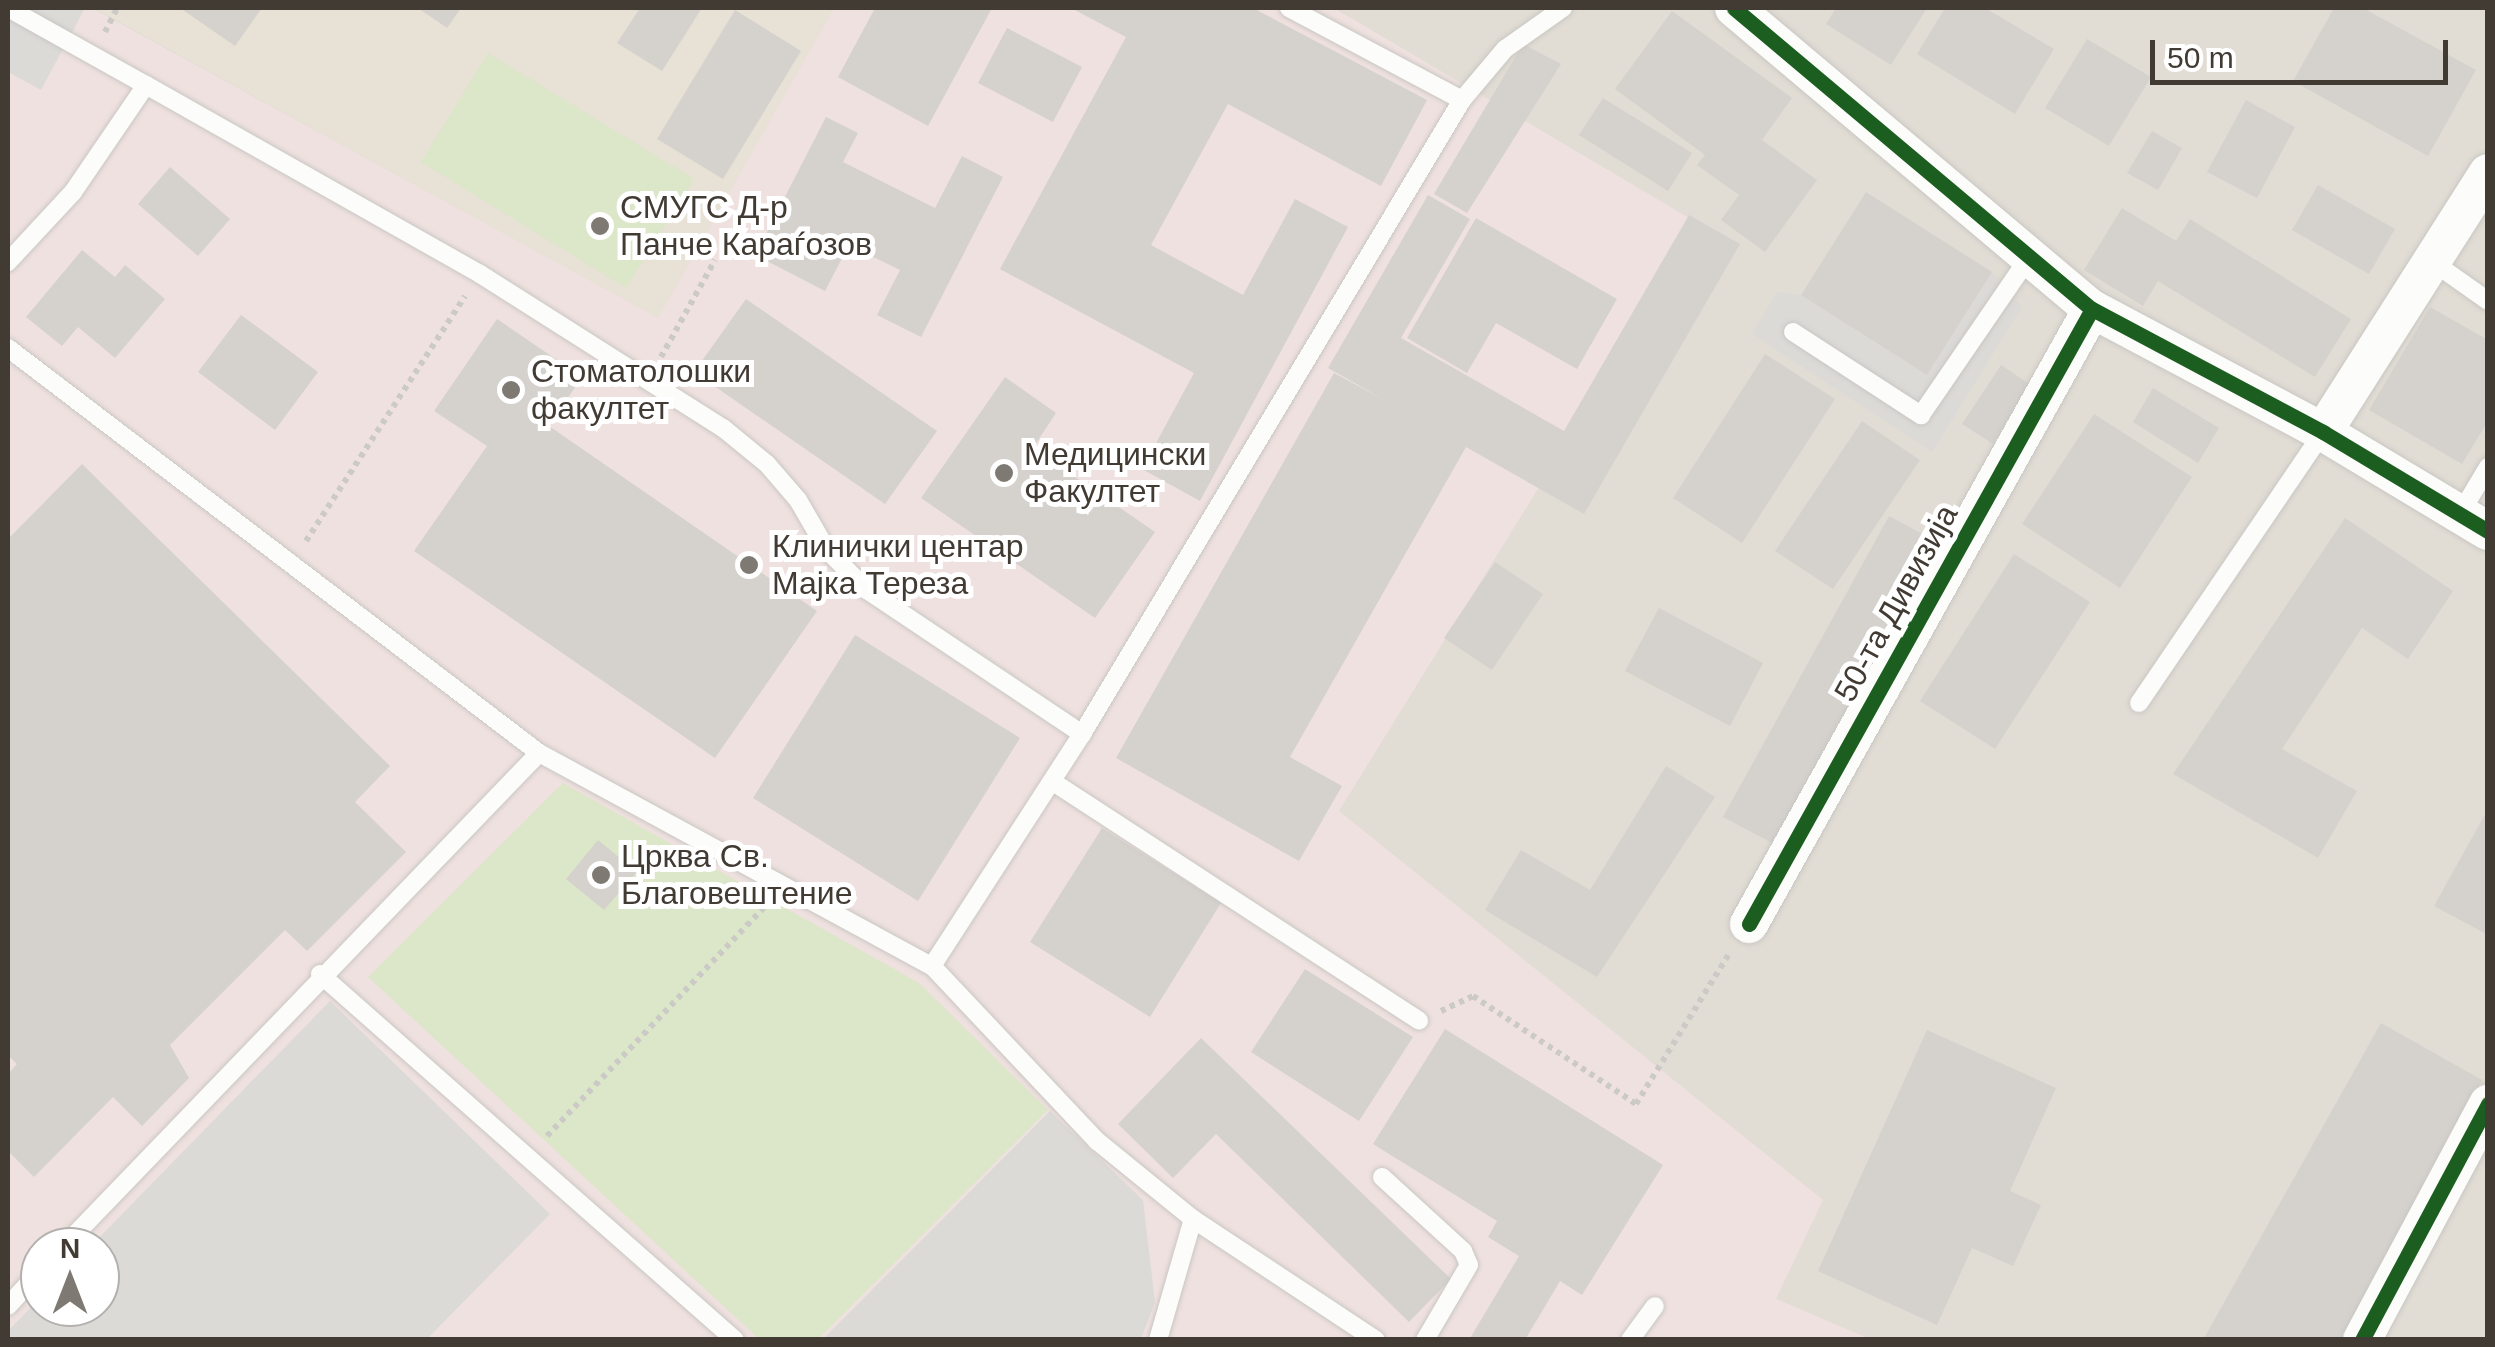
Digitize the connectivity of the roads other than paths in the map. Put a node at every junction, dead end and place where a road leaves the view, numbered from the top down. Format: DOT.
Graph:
graph roads {
  1 [pos="8,8"];
  2 [pos="1289,8"];
  3 [pos="1563,8"];
  4 [pos="1734,8"];
  5 [pos="146,84"];
  6 [pos="1462,100"];
  7 [pos="2488,173"];
  8 [pos="2028,259"];
  9 [pos="8,262"];
  10 [pos="2433,262"];
  11 [pos="2488,301"];
  12 [pos="2092,309"];
  13 [pos="1793,332"];
  14 [pos="8,348"];
  15 [pos="2323,432"];
  16 [pos="2488,467"];
  17 [pos="2474,523"];
  18 [pos="2139,704"];
  19 [pos="1082,734"];
  20 [pos="538,753"];
  21 [pos="1052,782"];
  22 [pos="1748,924"];
  23 [pos="932,966"];
  24 [pos="320,974"];
  25 [pos="1419,1022"];
  26 [pos="2488,1104"];
  27 [pos="1382,1177"];
  28 [pos="1193,1218"];
  29 [pos="82,1227"];
  30 [pos="1655,1306"];
  31 [pos="735,1340"];
  32 [pos="1158,1340"];
  33 [pos="1376,1340"];
  34 [pos="1425,1340"];
  35 [pos="1630,1340"];
  36 [pos="2362,1340"];
  1 -- 5 [label="lane"];
  2 -- 6 [label="lane"];
  3 -- 6 [label="lane"];
  4 -- 8 [label="street"];
  5 -- 9 [label="lane"];
  5 -- 19 [label="lane"];
  6 -- 19 [label="lane"];
  7 -- 10 [label="street"];
  8 -- 12 [label="street"];
  8 -- 13 [label="lane"];
  10 -- 11 [label="lane"];
  10 -- 15 [label="street"];
  12 -- 15 [label="street"];
  12 -- 22 [label="street, 50-та Дивизија"];
  14 -- 20 [label="lane"];
  15 -- 17 [label="street"];
  15 -- 18 [label="lane"];
  16 -- 17 [label="lane"];
  19 -- 21 [label="lane"];
  20 -- 23 [label="lane"];
  20 -- 24 [label="lane"];
  21 -- 23 [label="lane"];
  21 -- 25 [label="lane"];
  23 -- 28 [label="lane"];
  24 -- 29 [label="lane"];
  24 -- 31 [label="lane"];
  26 -- 36 [label="street"];
  27 -- 34 [label="lane"];
  28 -- 32 [label="lane"];
  28 -- 33 [label="lane"];
  30 -- 35 [label="lane"];
}
